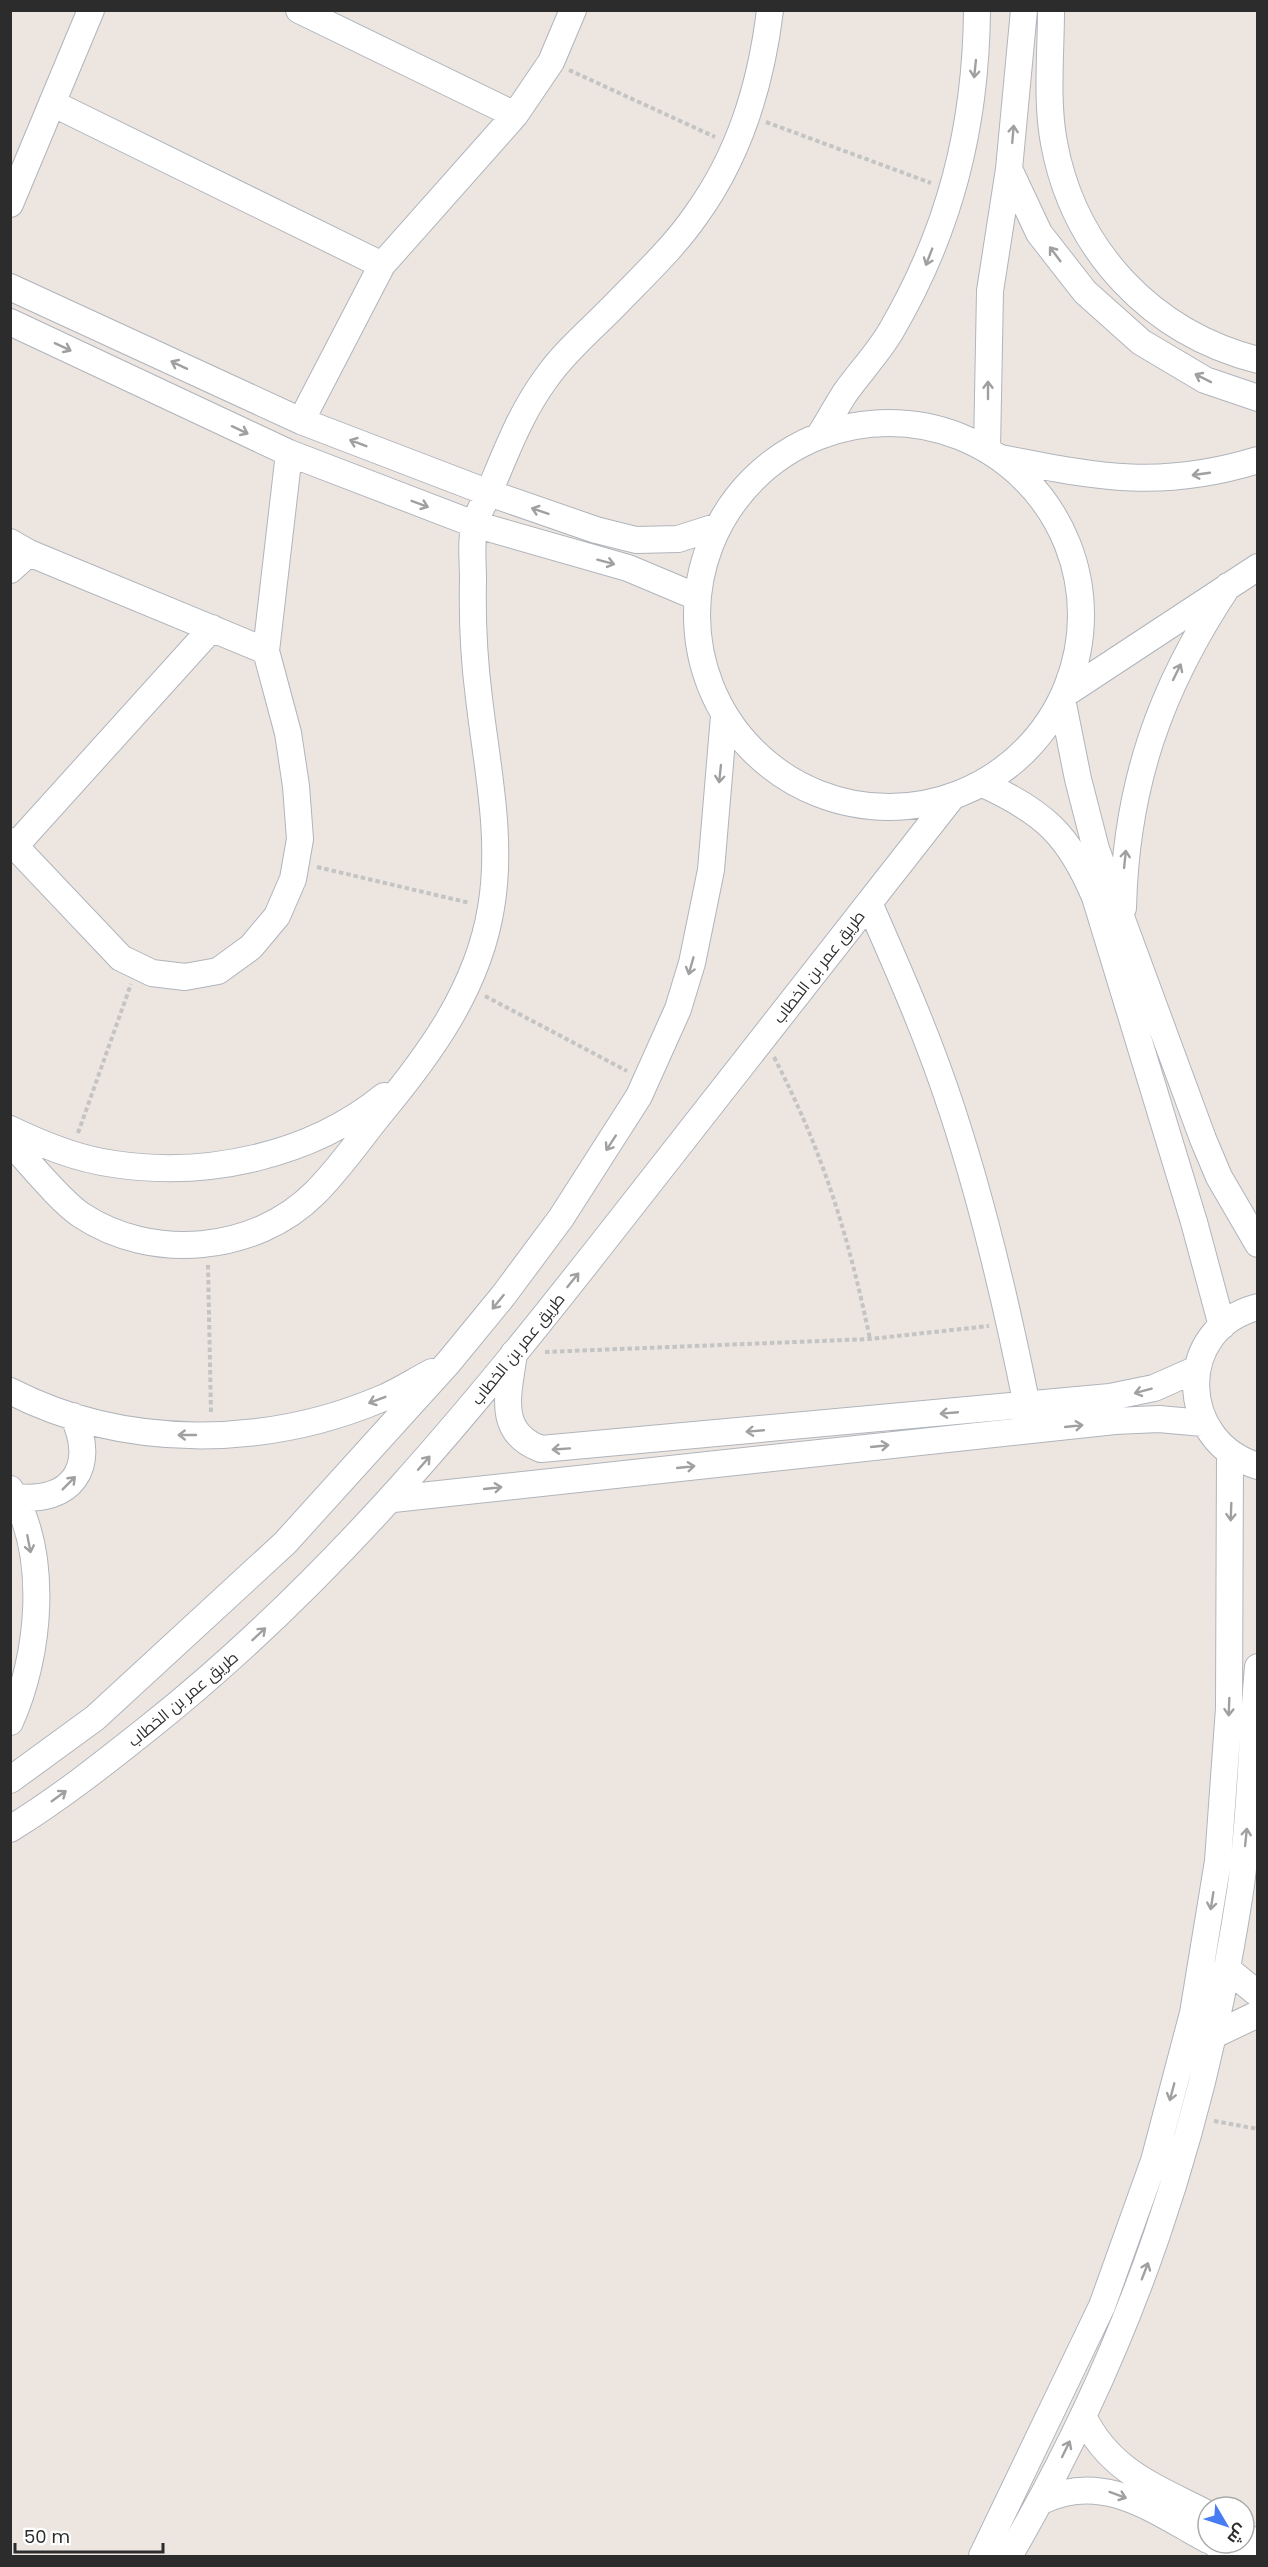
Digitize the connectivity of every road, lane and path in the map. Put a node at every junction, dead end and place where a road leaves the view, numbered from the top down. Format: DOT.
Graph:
graph roads {
  1 [pos="91,10"];
  2 [pos="298,10"];
  3 [pos="573,10"];
  4 [pos="770,10"];
  5 [pos="977,10"];
  6 [pos="1024,10"];
  7 [pos="1051,10"];
  8 [pos="551,62"];
  9 [pos="52,103"];
  10 [pos="515,115"];
  11 [pos="749,116"];
  12 [pos="735,146"];
  13 [pos="1009,169"];
  14 [pos="954,192"];
  15 [pos="10,204"];
  16 [pos="382,265"];
  17 [pos="10,287"];
  18 [pos="10,322"];
  19 [pos="1257,360"];
  20 [pos="1257,398"];
  21 [pos="301,421"];
  22 [pos="819,436"];
  23 [pos="289,453"];
  24 [pos="994,454"];
  25 [pos="1257,460"];
  26 [pos="489,493"];
  27 [pos="474,524"];
  28 [pos="719,526"];
  29 [pos="20,548"];
  30 [pos="1257,567"];
  31 [pos="10,570"];
  32 [pos="1228,586"];
  33 [pos="698,597"];
  34 [pos="212,628"];
  35 [pos="266,651"];
  36 [pos="1064,696"];
  37 [pos="724,716"];
  38 [pos="983,784"];
  39 [pos="952,797"];
  40 [pos="13,844"];
  41 [pos="296,862"];
  42 [pos="869,903"];
  43 [pos="491,908"];
  44 [pos="1122,917"];
  45 [pos="137,966"];
  46 [pos="468,987"];
  47 [pos="764,1037"];
  48 [pos="419,1067"];
  49 [pos="646,1081"];
  50 [pos="10,1129"];
  51 [pos="10,1142"];
  52 [pos="71,1153"];
  53 [pos="1257,1244"];
  54 [pos="208,1245"];
  55 [pos="1257,1307"];
  56 [pos="1011,1324"];
  57 [pos="1222,1326"];
  58 [pos="870,1339"];
  59 [pos="514,1353"];
  60 [pos="448,1363"];
  61 [pos="1197,1369"];
  62 [pos="10,1391"];
  63 [pos="1027,1406"];
  64 [pos="74,1416"];
  65 [pos="1203,1423"];
  66 [pos="212,1435"];
  67 [pos="1230,1454"];
  68 [pos="1257,1466"];
  69 [pos="13,1493"];
  70 [pos="393,1499"];
  71 [pos="1257,1667"];
  72 [pos="10,1722"];
  73 [pos="10,1780"];
  74 [pos="10,1829"];
  75 [pos="1226,1968"];
  76 [pos="1257,1994"];
  77 [pos="1257,2014"];
  78 [pos="1214,2035"];
  79 [pos="1195,2117"];
  80 [pos="1257,2129"];
  81 [pos="1083,2416"];
  82 [pos="1042,2501"];
  83 [pos="1196,2508"];
  84 [pos="1196,2534"];
  85 [pos="1257,2539"];
  86 [pos="982,2556"];
  87 [pos="1009,2556"];
  88 [pos="1248,2556"];
  1 -- 9 [label="street"];
  2 -- 10 [label="street"];
  3 -- 8 [label="street"];
  4 -- 11 [label="street"];
  5 -- 14 [label="street, one-way"];
  13 -- 6 [label="street, one-way"];
  7 -- 19 [label="street"];
  8 -- 10 [label="street"];
  8 -- 12 [label="path"];
  9 -- 15 [label="street"];
  9 -- 16 [label="street"];
  10 -- 16 [label="street"];
  11 -- 12 [label="street"];
  11 -- 14 [label="path"];
  12 -- 26 [label="street"];
  20 -- 13 [label="street, one-way"];
  24 -- 13 [label="street, one-way"];
  14 -- 22 [label="street, one-way"];
  16 -- 21 [label="street"];
  21 -- 17 [label="street, one-way"];
  18 -- 23 [label="street, one-way"];
  26 -- 21 [label="street, one-way"];
  22 -- 24 [label="street"];
  22 -- 28 [label="street"];
  23 -- 27 [label="street, one-way"];
  23 -- 35 [label="street"];
  25 -- 24 [label="street, one-way"];
  24 -- 36 [label="street"];
  26 -- 27 [label="street"];
  28 -- 26 [label="street, one-way"];
  27 -- 33 [label="street, one-way"];
  27 -- 43 [label="street"];
  28 -- 33 [label="street"];
  29 -- 31 [label="street"];
  29 -- 34 [label="street"];
  30 -- 32 [label="street"];
  32 -- 36 [label="street"];
  44 -- 32 [label="street, one-way"];
  33 -- 37 [label="street"];
  34 -- 35 [label="street"];
  34 -- 40 [label="street"];
  35 -- 41 [label="street"];
  36 -- 38 [label="street"];
  36 -- 44 [label="street"];
  37 -- 39 [label="street"];
  37 -- 49 [label="street, one-way"];
  38 -- 39 [label="street"];
  38 -- 57 [label="street"];
  39 -- 42 [label="street, طريق عمر بن الخطاب"];
  40 -- 45 [label="street"];
  41 -- 43 [label="path"];
  41 -- 45 [label="street"];
  42 -- 47 [label="street, طريق عمر بن الخطاب"];
  42 -- 56 [label="street"];
  43 -- 46 [label="street"];
  44 -- 53 [label="street"];
  45 -- 52 [label="path"];
  46 -- 48 [label="street"];
  46 -- 49 [label="path"];
  47 -- 58 [label="path"];
  59 -- 47 [label="street, طريق عمر بن الخطاب, one-way"];
  48 -- 52 [label="street"];
  48 -- 54 [label="street"];
  49 -- 60 [label="street, one-way"];
  50 -- 52 [label="street"];
  51 -- 54 [label="street"];
  54 -- 66 [label="path"];
  55 -- 57 [label="street"];
  56 -- 58 [label="path"];
  56 -- 63 [label="street"];
  57 -- 61 [label="street"];
  58 -- 59 [label="path"];
  63 -- 59 [label="street, one-way"];
  70 -- 59 [label="street, طريق عمر بن الخطاب, one-way"];
  60 -- 66 [label="street, one-way"];
  60 -- 73 [label="street"];
  61 -- 63 [label="street, one-way"];
  61 -- 65 [label="street"];
  62 -- 64 [label="street"];
  66 -- 64 [label="street, one-way"];
  69 -- 64 [label="street, one-way"];
  65 -- 67 [label="street"];
  70 -- 65 [label="street, one-way"];
  67 -- 68 [label="street"];
  67 -- 86 [label="street, one-way"];
  69 -- 72 [label="street, one-way"];
  74 -- 70 [label="street, طريق عمر بن الخطاب, one-way"];
  75 -- 71 [label="street, one-way"];
  75 -- 76 [label="street"];
  75 -- 78 [label="street"];
  77 -- 78 [label="street"];
  78 -- 79 [label="street"];
  79 -- 80 [label="path"];
  81 -- 79 [label="street, one-way"];
  82 -- 81 [label="street, one-way"];
  81 -- 83 [label="street"];
  82 -- 84 [label="street, one-way"];
  82 -- 87 [label="street"];
  85 -- 88 [label="street"];
}
